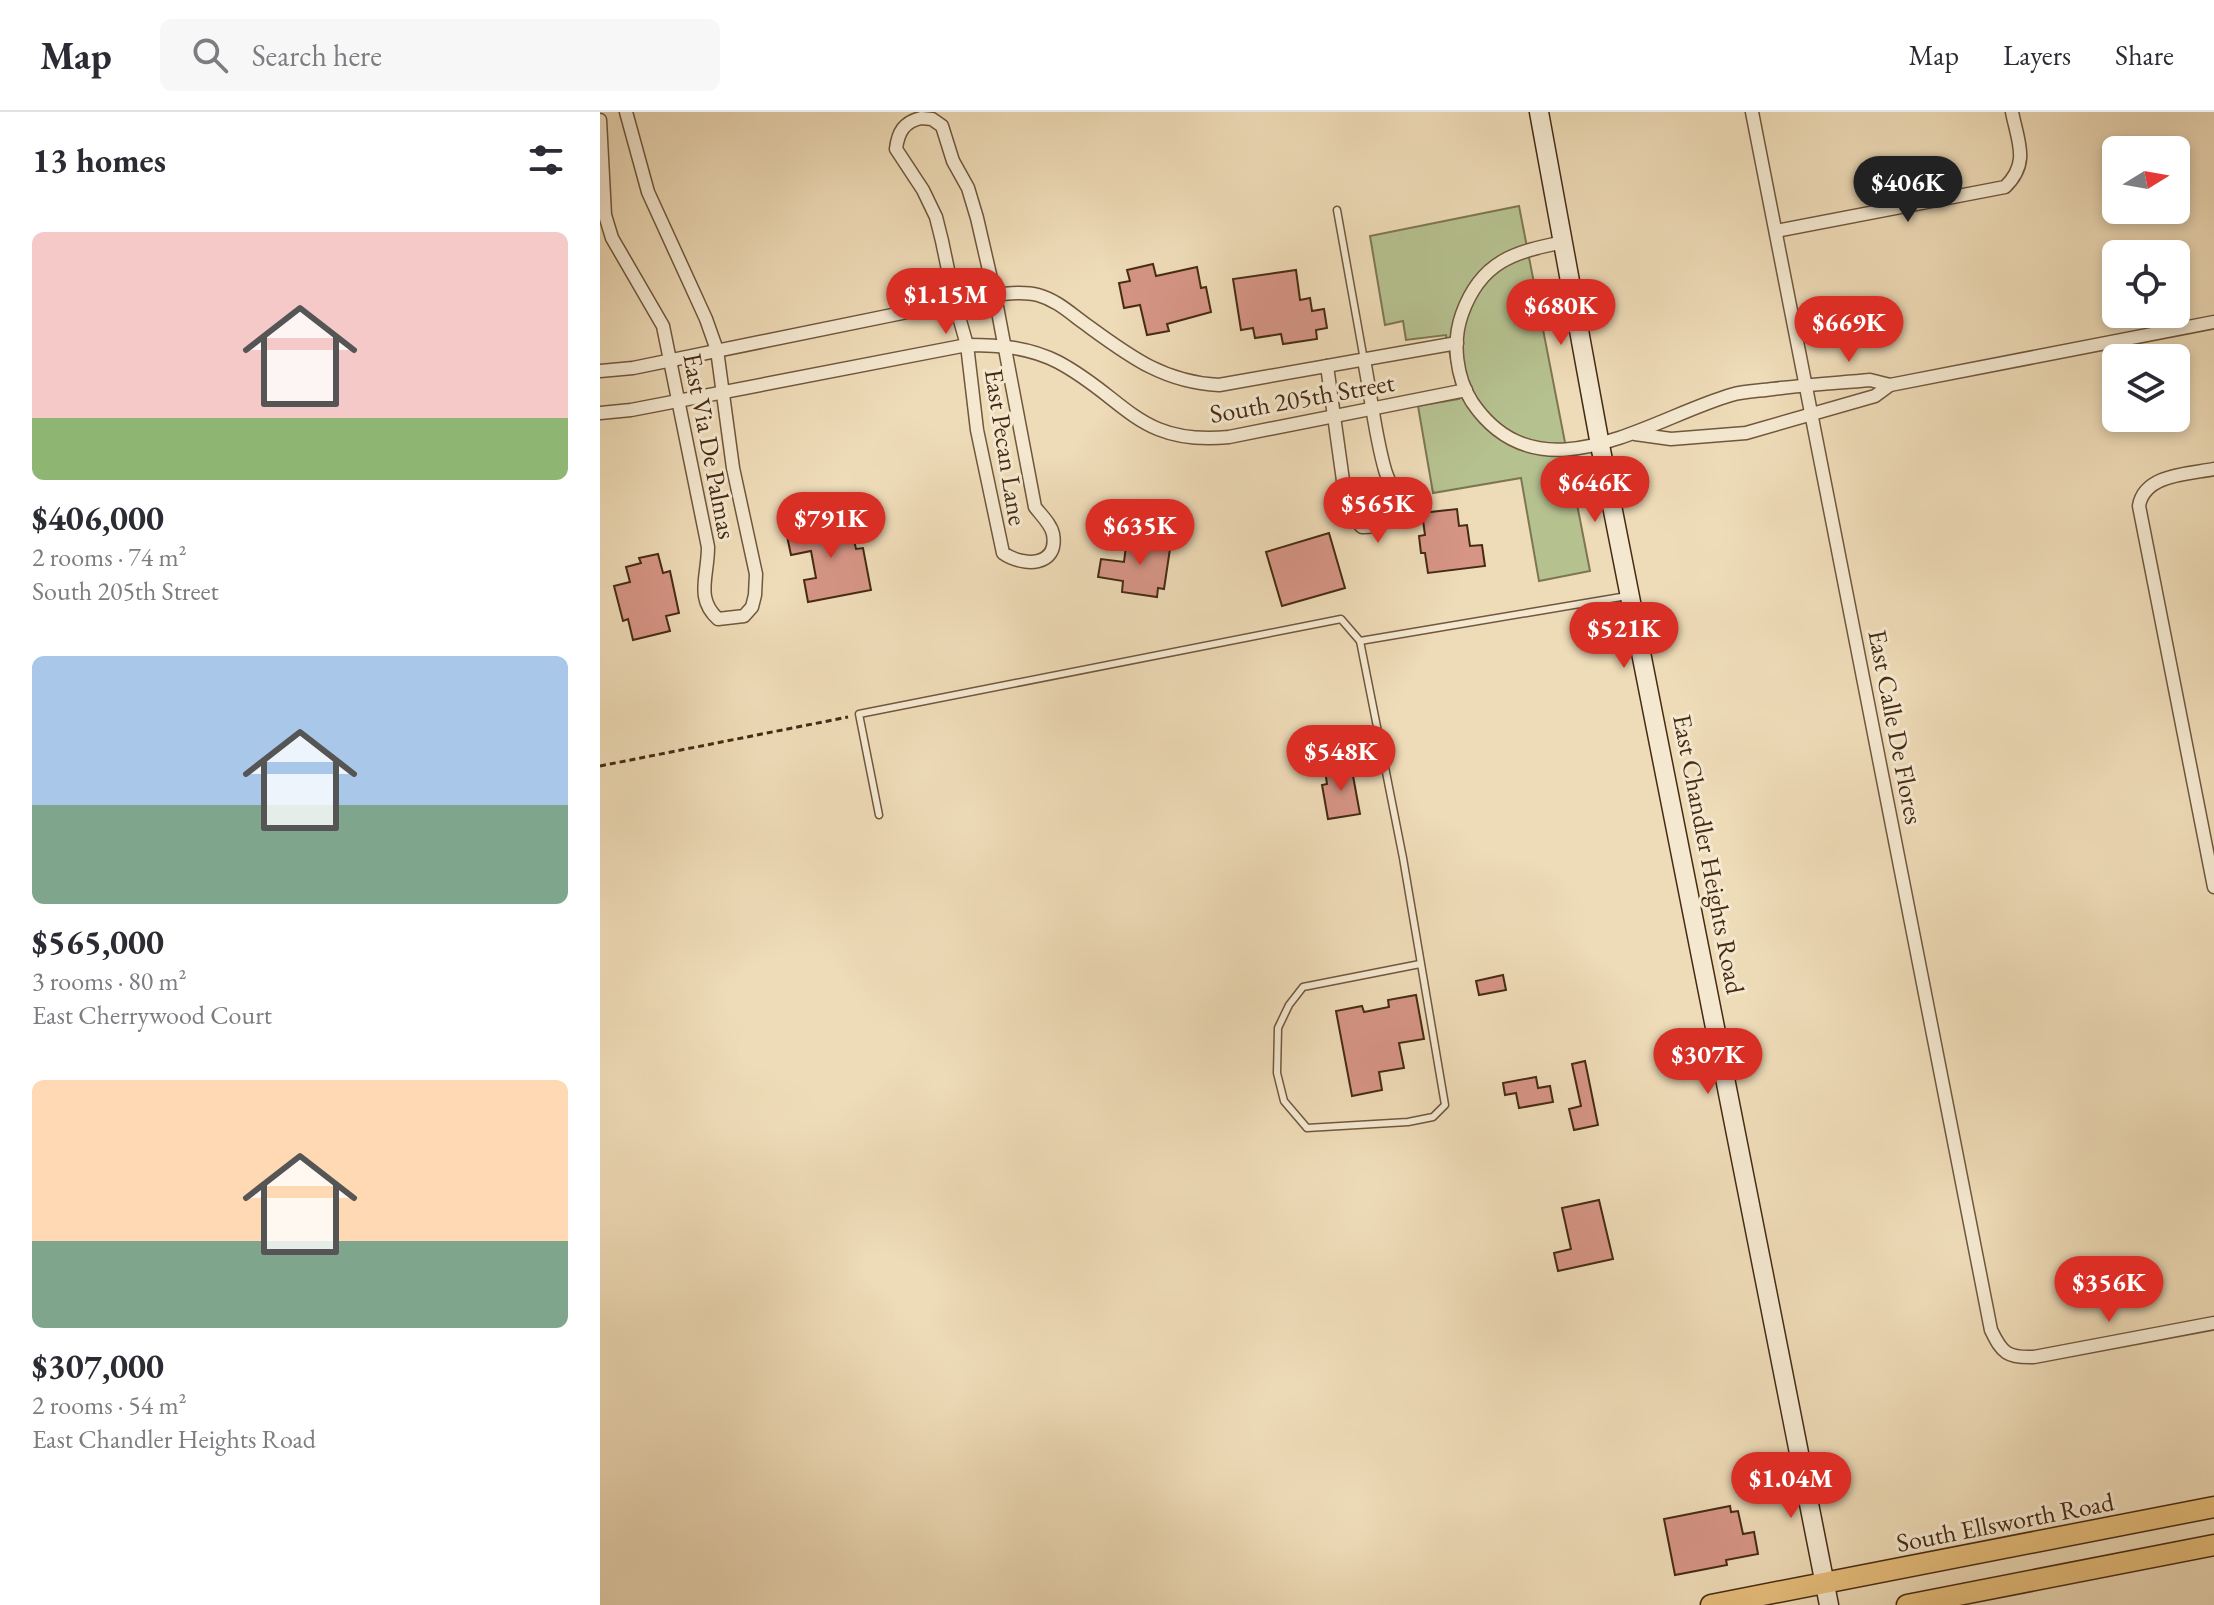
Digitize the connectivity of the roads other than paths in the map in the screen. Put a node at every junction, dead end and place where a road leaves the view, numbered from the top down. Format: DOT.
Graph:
graph roads {
  1 [pos="626,112"];
  2 [pos="1539,112"];
  3 [pos="1752,112"];
  4 [pos="2012,112"];
  5 [pos="600,120"];
  6 [pos="1337,210"];
  7 [pos="1776,231"];
  8 [pos="1564,242"];
  9 [pos="995,296"];
  10 [pos="955,303"];
  11 [pos="2214,325"];
  12 [pos="1457,343"];
  13 [pos="967,345"];
  14 [pos="1003,345"];
  15 [pos="717,350"];
  16 [pos="671,360"];
  17 [pos="1364,360"];
  18 [pos="1327,366"];
  19 [pos="600,371"];
  20 [pos="1807,385"];
  21 [pos="1890,385"];
  22 [pos="1466,390"];
  23 [pos="723,392"];
  24 [pos="679,401"];
  25 [pos="1373,408"];
  26 [pos="600,413"];
  27 [pos="1812,414"];
  28 [pos="1336,415"];
  29 [pos="1635,434"];
  30 [pos="1600,445"];
  31 [pos="2214,469"];
  32 [pos="1630,595"];
  33 [pos="1360,641"];
  34 [pos="879,815"];
  35 [pos="2214,887"];
  36 [pos="1420,964"];
  37 [pos="2214,1323"];
  38 [pos="2214,1507"];
  39 [pos="2214,1545"];
  40 [pos="1825,1584"];
  41 [pos="1711,1605"];
  42 [pos="1829,1605"];
  43 [pos="1907,1605"];
  1 -- 15 [label="street, East Via De Palmas"];
  2 -- 8 [label="main road, East Chandler Heights Road"];
  3 -- 7 [label="street, East Calle De Flores"];
  4 -- 7 [label="street"];
  5 -- 16 [label="street, East Via De Palmas"];
  6 -- 17 [label="lane"];
  7 -- 20 [label="street, East Calle De Flores"];
  8 -- 12 [label="street"];
  8 -- 30 [label="main road, East Chandler Heights Road"];
  9 -- 10 [label="street, South 205th Street"];
  9 -- 10 [label="street, East Pecan Lane"];
  9 -- 14 [label="street, East Pecan Lane"];
  9 -- 18 [label="street, South 205th Street"];
  10 -- 13 [label="street, East Pecan Lane"];
  10 -- 15 [label="street, South 205th Street"];
  11 -- 21 [label="street"];
  12 -- 17 [label="street, South 205th Street"];
  12 -- 22 [label="street"];
  13 -- 14 [label="street, South 205th Street"];
  13 -- 14 [label="street, East Pecan Lane"];
  13 -- 23 [label="street, South 205th Street"];
  14 -- 28 [label="street, South 205th Street"];
  15 -- 16 [label="street, South 205th Street"];
  15 -- 23 [label="street, East Via De Palmas"];
  16 -- 19 [label="street, South 205th Street"];
  16 -- 24 [label="street, East Via De Palmas"];
  17 -- 18 [label="street, South 205th Street"];
  17 -- 25 [label="street"];
  18 -- 28 [label="street"];
  20 -- 21 [label="street"];
  20 -- 27 [label="street, East Calle De Flores"];
  20 -- 29 [label="street"];
  21 -- 27 [label="street"];
  22 -- 25 [label="street, South 205th Street"];
  22 -- 30 [label="street"];
  23 -- 24 [label="street, South 205th Street"];
  23 -- 24 [label="street, East Via De Palmas"];
  24 -- 26 [label="street, South 205th Street"];
  25 -- 28 [label="street, South 205th Street"];
  25 -- 28 [label="street"];
  27 -- 29 [label="street"];
  27 -- 37 [label="street, East Calle De Flores"];
  29 -- 30 [label="street"];
  30 -- 32 [label="main road, East Chandler Heights Road"];
  31 -- 35 [label="street"];
  32 -- 33 [label="lane"];
  32 -- 40 [label="main road, East Chandler Heights Road"];
  33 -- 34 [label="lane"];
  33 -- 36 [label="lane"];
  36 -- 36 [label="lane"];
  38 -- 40 [label="main road, South Ellsworth Road"];
  39 -- 43 [label="main road"];
  40 -- 41 [label="main road, South Ellsworth Road"];
  40 -- 42 [label="main road, East Chandler Heights Road"];
}
